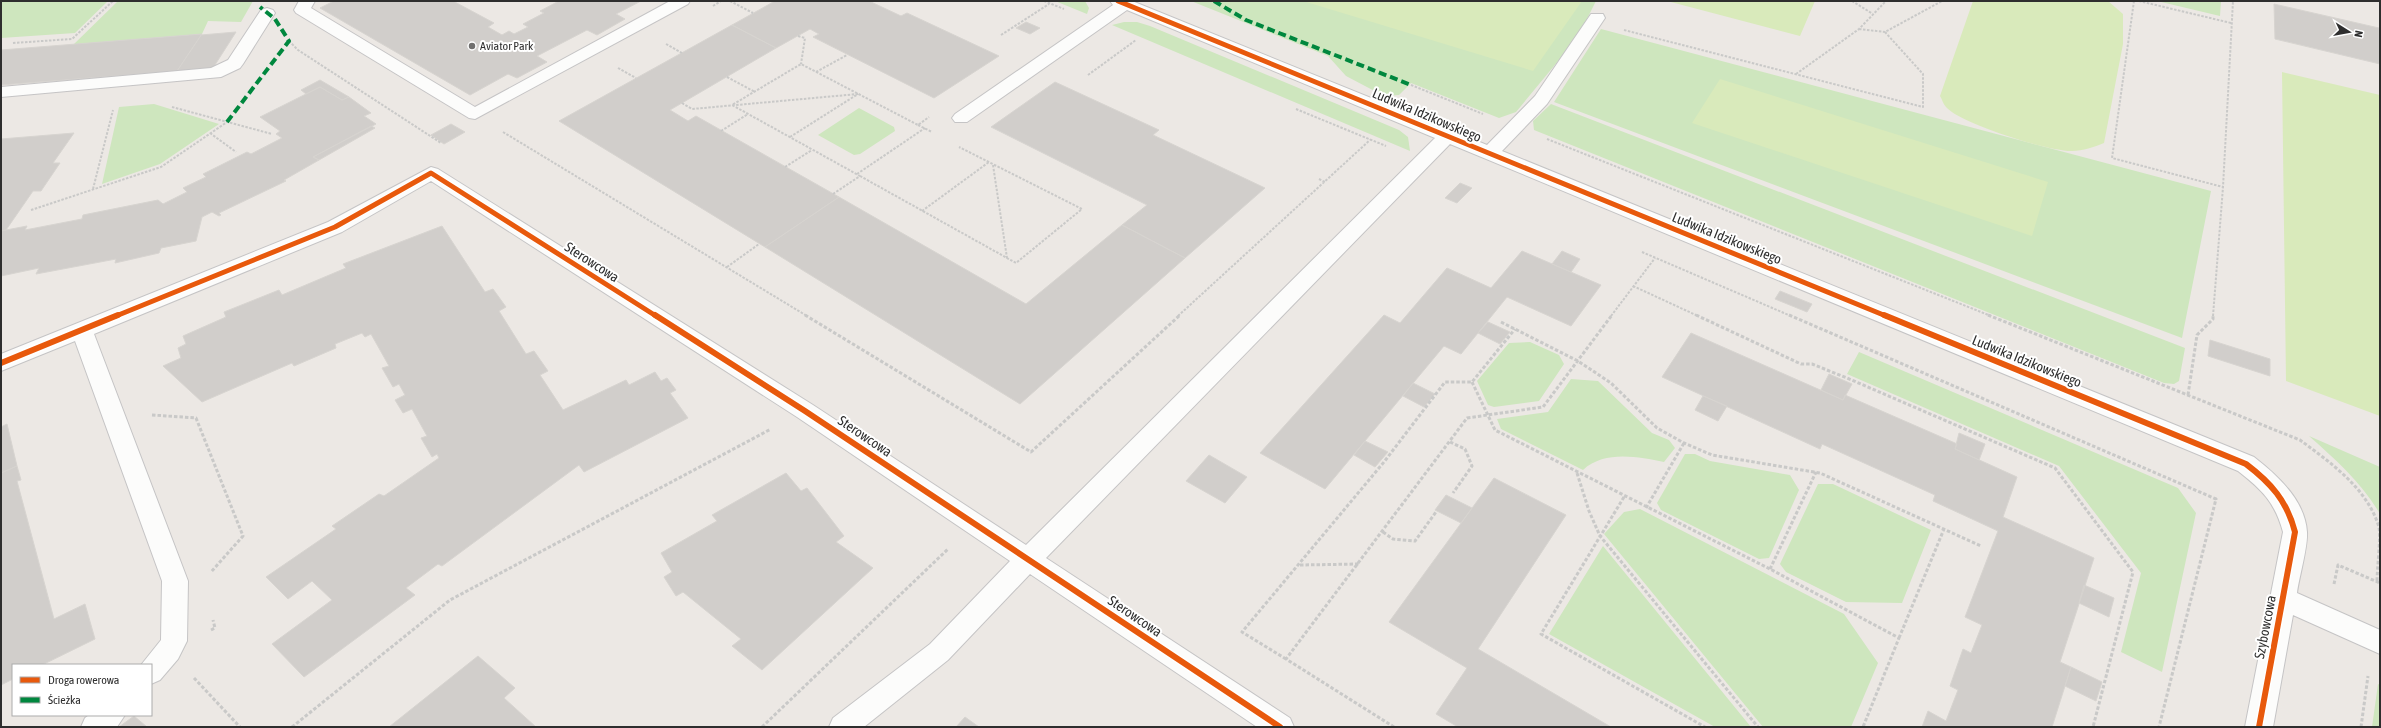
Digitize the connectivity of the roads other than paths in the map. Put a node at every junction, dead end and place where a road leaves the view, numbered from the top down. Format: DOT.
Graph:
graph roads {
  1 [pos="307,1"];
  2 [pos="682,1"];
  3 [pos="1122,2"];
  4 [pos="267,13"];
  5 [pos="1596,18"];
  6 [pos="1,92"];
  7 [pos="961,118"];
  8 [pos="1447,137"];
  9 [pos="1489,154"];
  10 [pos="82,331"];
  11 [pos="1,363"];
  12 [pos="2296,532"];
  13 [pos="1028,559"];
  14 [pos="2283,599"];
  15 [pos="2380,642"];
  16 [pos="152,671"];
  17 [pos="110,716"];
  18 [pos="95,727"];
  19 [pos="843,727"];
  20 [pos="1280,727"];
  21 [pos="2259,727"];
  1 -- 2 [label="street"];
  3 -- 7 [label="street"];
  3 -- 8 [label="street, Ludwika Idzikowskiego"];
  4 -- 6 [label="street"];
  5 -- 9 [label="street"];
  8 -- 9 [label="street, Ludwika Idzikowskiego"];
  8 -- 13 [label="street"];
  9 -- 12 [label="street, Ludwika Idzikowskiego"];
  10 -- 11 [label="street"];
  10 -- 13 [label="street, Sterowcowa"];
  10 -- 16 [label="street"];
  12 -- 14 [label="street, Szybowcowa"];
  13 -- 19 [label="street"];
  13 -- 20 [label="street, Sterowcowa"];
  14 -- 15 [label="street"];
  14 -- 21 [label="street, Szybowcowa"];
  17 -- 18 [label="street"];
}
